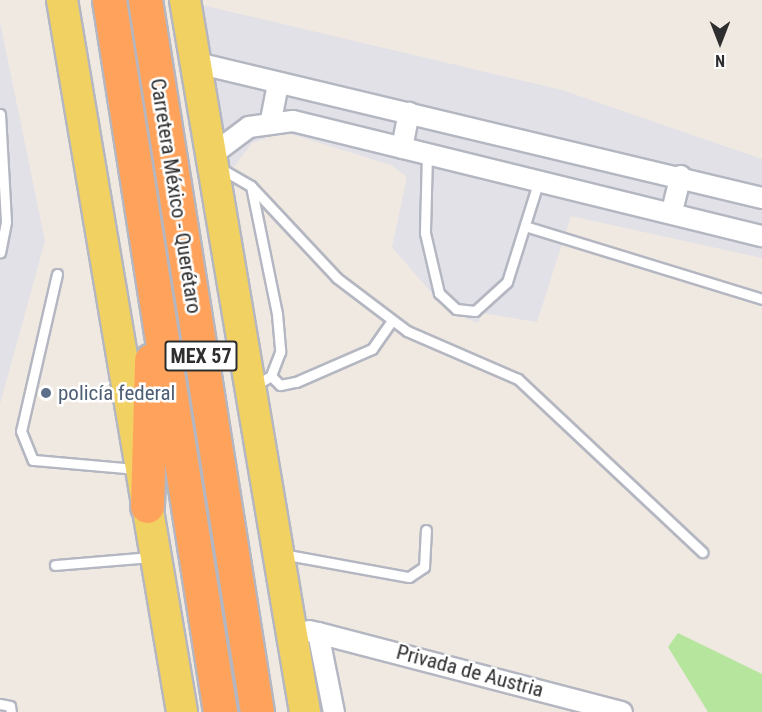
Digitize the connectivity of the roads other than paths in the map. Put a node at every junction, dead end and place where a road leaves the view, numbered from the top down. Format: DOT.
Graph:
graph roads {
  1 [pos="62,0"];
  2 [pos="109,0"];
  3 [pos="145,0"];
  4 [pos="185,0"];
  5 [pos="197,63"];
  6 [pos="278,83"];
  7 [pos="409,113"];
  8 [pos="0,114"];
  9 [pos="271,120"];
  10 [pos="471,129"];
  11 [pos="402,148"];
  12 [pos="427,154"];
  13 [pos="214,160"];
  14 [pos="464,162"];
  15 [pos="681,176"];
  16 [pos="539,180"];
  17 [pos="251,186"];
  18 [pos="762,198"];
  19 [pos="672,211"];
  20 [pos="525,226"];
  21 [pos="762,236"];
  22 [pos="0,252"];
  23 [pos="57,274"];
  24 [pos="155,293"];
  25 [pos="762,299"];
  26 [pos="392,320"];
  27 [pos="262,382"];
  28 [pos="141,470"];
  29 [pos="147,506"];
  30 [pos="426,530"];
  31 [pos="702,552"];
  32 [pos="280,553"];
  33 [pos="155,556"];
  34 [pos="55,565"];
  35 [pos="305,630"];
  36 [pos="0,704"];
  37 [pos="11,712"];
  38 [pos="182,712"];
  39 [pos="220,712"];
  40 [pos="257,712"];
  41 [pos="305,712"];
  42 [pos="334,712"];
  43 [pos="622,712"];
  1 -- 28 [label="main road"];
  2 -- 24 [label="highway, Carretera México - Querétaro / MEX 57"];
  3 -- 40 [label="highway, Carretera México - Querétaro / MEX 57"];
  4 -- 5 [label="main road"];
  5 -- 6 [label="street"];
  5 -- 13 [label="main road"];
  6 -- 7 [label="street"];
  6 -- 9 [label="street"];
  7 -- 10 [label="street"];
  7 -- 11 [label="street"];
  8 -- 22 [label="lane"];
  9 -- 11 [label="street"];
  9 -- 13 [label="street"];
  10 -- 14 [label="street"];
  10 -- 15 [label="street"];
  11 -- 12 [label="street"];
  12 -- 14 [label="street"];
  12 -- 20 [label="lane"];
  13 -- 17 [label="lane"];
  13 -- 27 [label="main road"];
  14 -- 16 [label="street"];
  15 -- 18 [label="street"];
  15 -- 19 [label="street"];
  16 -- 19 [label="street"];
  16 -- 20 [label="lane"];
  17 -- 26 [label="lane"];
  17 -- 27 [label="lane"];
  19 -- 21 [label="street"];
  20 -- 25 [label="lane"];
  23 -- 28 [label="lane"];
  24 -- 29 [label="highway"];
  24 -- 39 [label="highway, Carretera México - Querétaro / MEX 57"];
  26 -- 27 [label="lane"];
  26 -- 31 [label="lane"];
  27 -- 32 [label="main road"];
  28 -- 29 [label="main road"];
  29 -- 33 [label="main road"];
  30 -- 32 [label="lane"];
  32 -- 35 [label="main road"];
  33 -- 34 [label="lane"];
  33 -- 38 [label="main road"];
  35 -- 41 [label="main road"];
  35 -- 42 [label="street"];
  35 -- 43 [label="street, Privada de Austria"];
  36 -- 37 [label="lane"];
}
